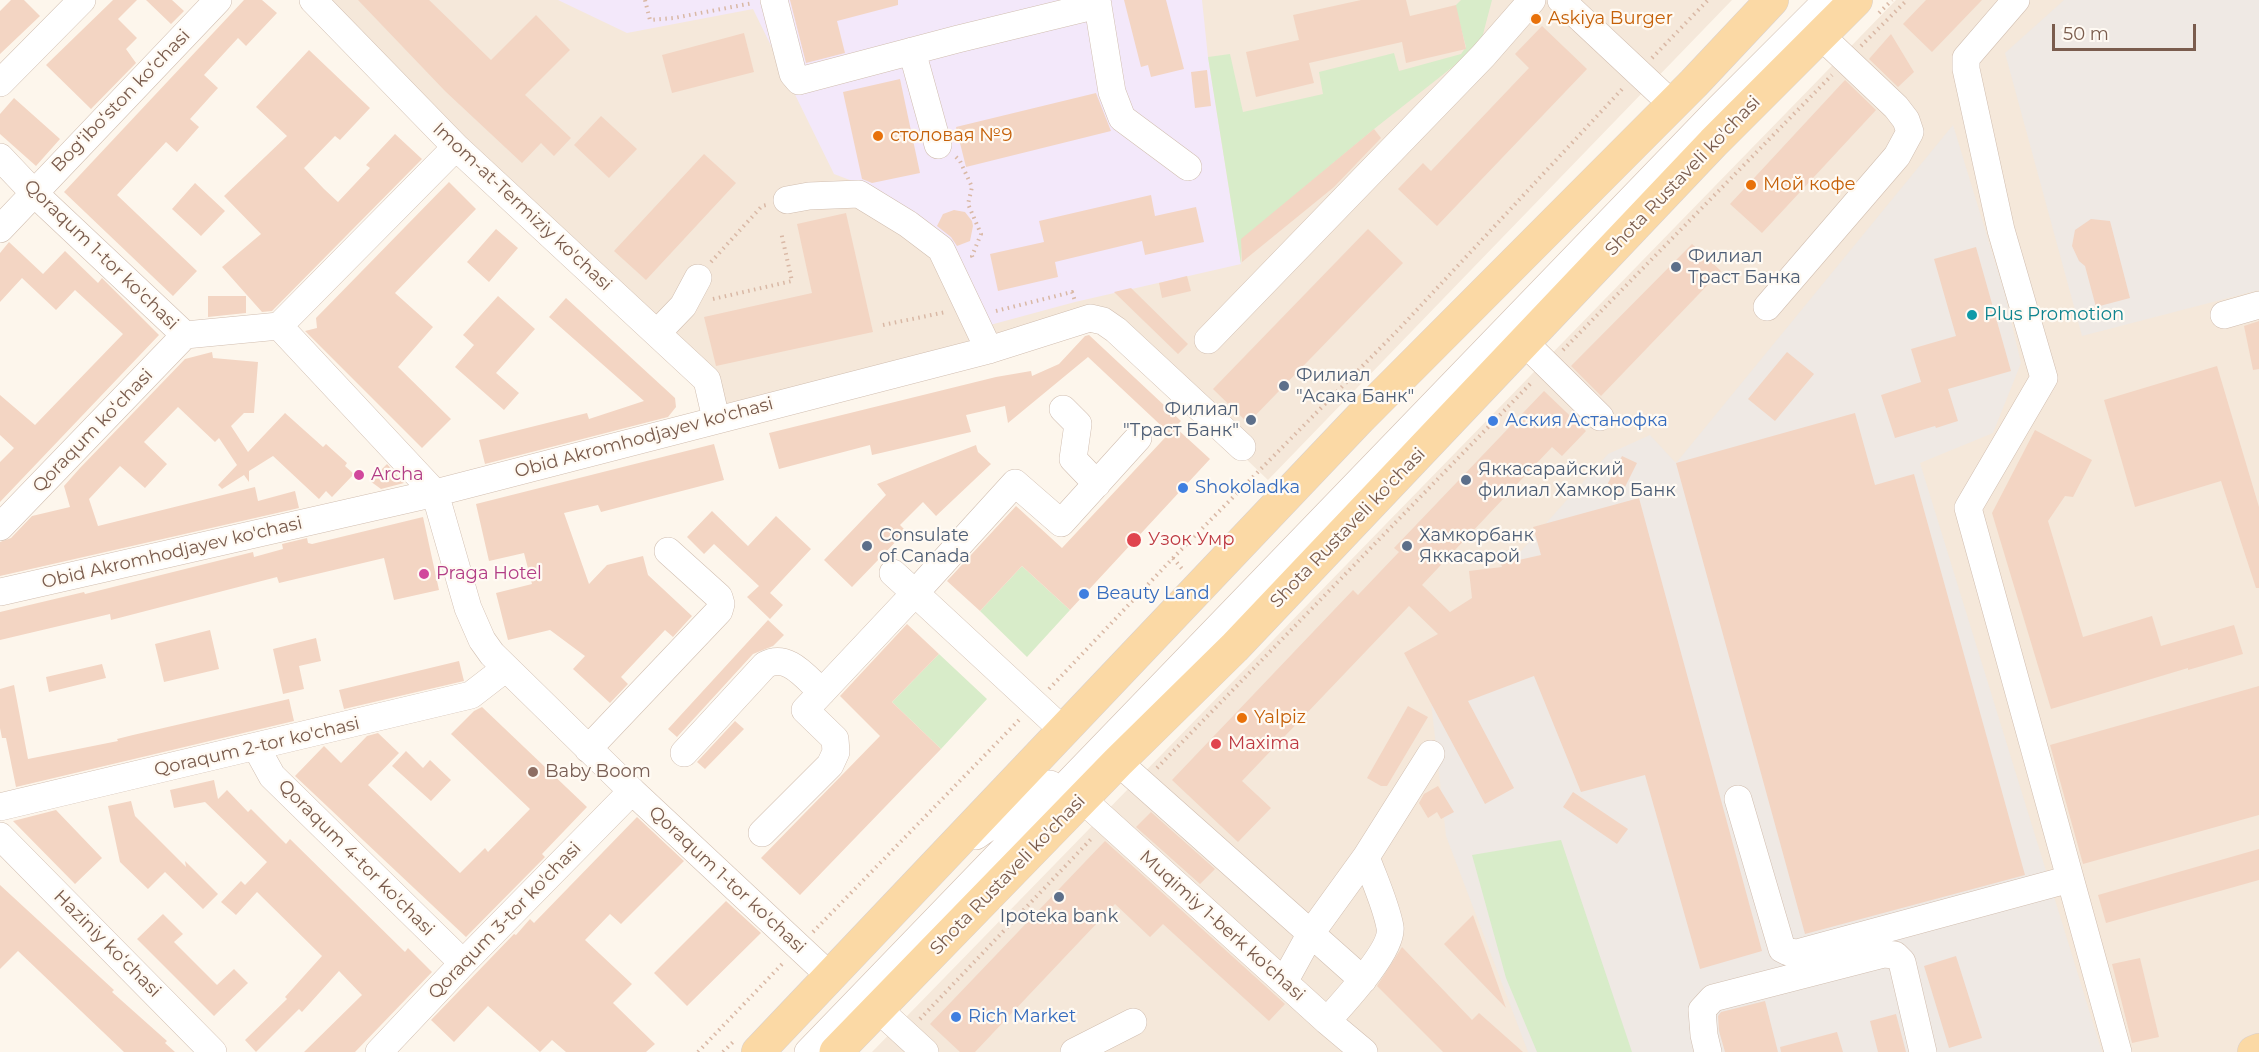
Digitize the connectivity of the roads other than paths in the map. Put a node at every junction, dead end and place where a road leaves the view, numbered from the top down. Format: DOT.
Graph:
graph roads {
  1 [pos="82,0"];
  2 [pos="218,0"];
  3 [pos="313,0"];
  4 [pos="1532,0"];
  5 [pos="1561,0"];
  6 [pos="1772,0"];
  7 [pos="1809,0"];
  8 [pos="1827,0"];
  9 [pos="1856,0"];
  10 [pos="2016,0"];
  11 [pos="765,1"];
  12 [pos="1098,3"];
  13 [pos="1820,35"];
  14 [pos="912,51"];
  15 [pos="0,83"];
  16 [pos="1673,105"];
  17 [pos="938,145"];
  18 [pos="456,147"];
  19 [pos="0,157"];
  20 [pos="1188,167"];
  21 [pos="34,193"];
  22 [pos="787,200"];
  23 [pos="0,229"];
  24 [pos="698,278"];
  25 [pos="2259,305"];
  26 [pos="1767,307"];
  27 [pos="2224,315"];
  28 [pos="279,326"];
  29 [pos="657,333"];
  30 [pos="185,335"];
  31 [pos="1208,340"];
  32 [pos="1525,343"];
  33 [pos="989,350"];
  34 [pos="1063,409"];
  35 [pos="1600,417"];
  36 [pos="716,419"];
  37 [pos="1138,438"];
  38 [pos="1242,447"];
  39 [pos="1097,484"];
  40 [pos="435,493"];
  41 [pos="0,527"];
  42 [pos="668,551"];
  43 [pos="893,573"];
  44 [pos="0,592"];
  45 [pos="915,593"];
  46 [pos="1180,605"];
  47 [pos="1212,626"];
  48 [pos="506,668"];
  49 [pos="822,692"];
  50 [pos="1064,731"];
  51 [pos="256,747"];
  52 [pos="588,749"];
  53 [pos="684,753"];
  54 [pos="1431,754"];
  55 [pos="1130,772"];
  56 [pos="1054,781"];
  57 [pos="632,791"];
  58 [pos="1082,799"];
  59 [pos="1738,799"];
  60 [pos="0,807"];
  61 [pos="762,833"];
  62 [pos="0,836"];
  63 [pos="1366,857"];
  64 [pos="941,861"];
  65 [pos="2070,879"];
  66 [pos="1311,933"];
  67 [pos="463,963"];
  68 [pos="830,976"];
  69 [pos="1363,980"];
  70 [pos="1284,982"];
  71 [pos="878,1008"];
  72 [pos="1327,1021"];
  73 [pos="1133,1022"];
  74 [pos="915,1043"];
  75 [pos="2259,1050"];
  76 [pos="213,1052"];
  77 [pos="379,1052"];
  78 [pos="758,1052"];
  79 [pos="791,1052"];
  80 [pos="808,1052"];
  81 [pos="836,1052"];
  82 [pos="1074,1052"];
  83 [pos="1364,1052"];
  84 [pos="1708,1052"];
  85 [pos="1923,1052"];
  86 [pos="2118,1052"];
  87 [pos="2254,1052"];
  1 -- 15 [label="street"];
  2 -- 21 [label="street, Bogʻiboʻston koʻchasi"];
  3 -- 18 [label="street, Imom-at-Termiziy ko'chasi"];
  4 -- 31 [label="street"];
  5 -- 16 [label="street"];
  6 -- 16 [label="main road"];
  7 -- 47 [label="street"];
  8 -- 47 [label="street"];
  9 -- 13 [label="main road, Shota Rustaveli ko'chasi"];
  10 -- 65 [label="street"];
  11 -- 14 [label="street"];
  12 -- 14 [label="street"];
  12 -- 20 [label="street"];
  13 -- 26 [label="street"];
  13 -- 32 [label="main road, Shota Rustaveli ko'chasi"];
  14 -- 17 [label="street"];
  16 -- 46 [label="main road"];
  18 -- 28 [label="street"];
  18 -- 29 [label="street, Imom-at-Termiziy ko'chasi"];
  19 -- 21 [label="street, Qoraqum 1-tor ko'chasi"];
  21 -- 23 [label="street, Bogʻiboʻston koʻchasi"];
  21 -- 30 [label="street, Qoraqum 1-tor ko'chasi"];
  22 -- 33 [label="street"];
  24 -- 29 [label="street"];
  25 -- 27 [label="street"];
  28 -- 30 [label="street, Qoraqum 1-tor ko'chasi"];
  28 -- 40 [label="street, Qoraqum 1-tor ko'chasi"];
  29 -- 36 [label="street, Imom-at-Termiziy ko'chasi"];
  30 -- 41 [label="street, Qoraqum koʻchasi"];
  32 -- 35 [label="street"];
  32 -- 55 [label="main road, Shota Rustaveli ko'chasi"];
  33 -- 36 [label="street, Obid Akromhodjayev ko'chasi"];
  33 -- 38 [label="street, Obid Akromhodjayev ko'chasi"];
  34 -- 39 [label="street"];
  36 -- 40 [label="street, Obid Akromhodjayev ko'chasi"];
  37 -- 39 [label="street"];
  39 -- 45 [label="street"];
  40 -- 44 [label="street, Obid Akromhodjayev ko'chasi"];
  40 -- 48 [label="street, Qoraqum 1-tor ko'chasi"];
  42 -- 52 [label="street"];
  43 -- 45 [label="street"];
  45 -- 49 [label="street"];
  45 -- 50 [label="street"];
  46 -- 47 [label="street"];
  46 -- 50 [label="main road"];
  47 -- 56 [label="street"];
  47 -- 80 [label="street"];
  48 -- 51 [label="street, Qoraqum 2-tor ko'chasi"];
  48 -- 52 [label="street, Qoraqum 1-tor ko'chasi"];
  49 -- 53 [label="street"];
  49 -- 61 [label="street"];
  50 -- 64 [label="main road"];
  51 -- 60 [label="street, Qoraqum 2-tor ko'chasi"];
  51 -- 67 [label="street, Qoraqum 4-tor ko'chasi"];
  52 -- 57 [label="street, Qoraqum 1-tor ko'chasi"];
  54 -- 63 [label="street"];
  55 -- 58 [label="main road, Shota Rustaveli ko'chasi"];
  55 -- 66 [label="street"];
  56 -- 64 [label="street"];
  56 -- 79 [label="street"];
  57 -- 67 [label="street, Qoraqum 3-tor ko'chasi"];
  57 -- 68 [label="street, Qoraqum 1-tor ko'chasi"];
  58 -- 70 [label="street, Muqimiy 1-berk ko'chasi"];
  58 -- 71 [label="main road, Shota Rustaveli ko'chasi"];
  59 -- 65 [label="street"];
  62 -- 76 [label="street, Haziniy koʻchasi"];
  63 -- 66 [label="street"];
  63 -- 69 [label="street"];
  64 -- 68 [label="main road"];
  65 -- 86 [label="street"];
  66 -- 69 [label="street"];
  66 -- 70 [label="street"];
  67 -- 77 [label="street, Qoraqum 3-tor ko'chasi"];
  68 -- 78 [label="main road"];
  69 -- 72 [label="street"];
  70 -- 72 [label="street, Muqimiy 1-berk ko'chasi"];
  71 -- 74 [label="street"];
  71 -- 81 [label="main road, Shota Rustaveli ko'chasi"];
  72 -- 83 [label="street, Muqimiy 1-berk ko'chasi"];
  73 -- 82 [label="street"];
  75 -- 87 [label="main road"];
  84 -- 85 [label="street"];
}
